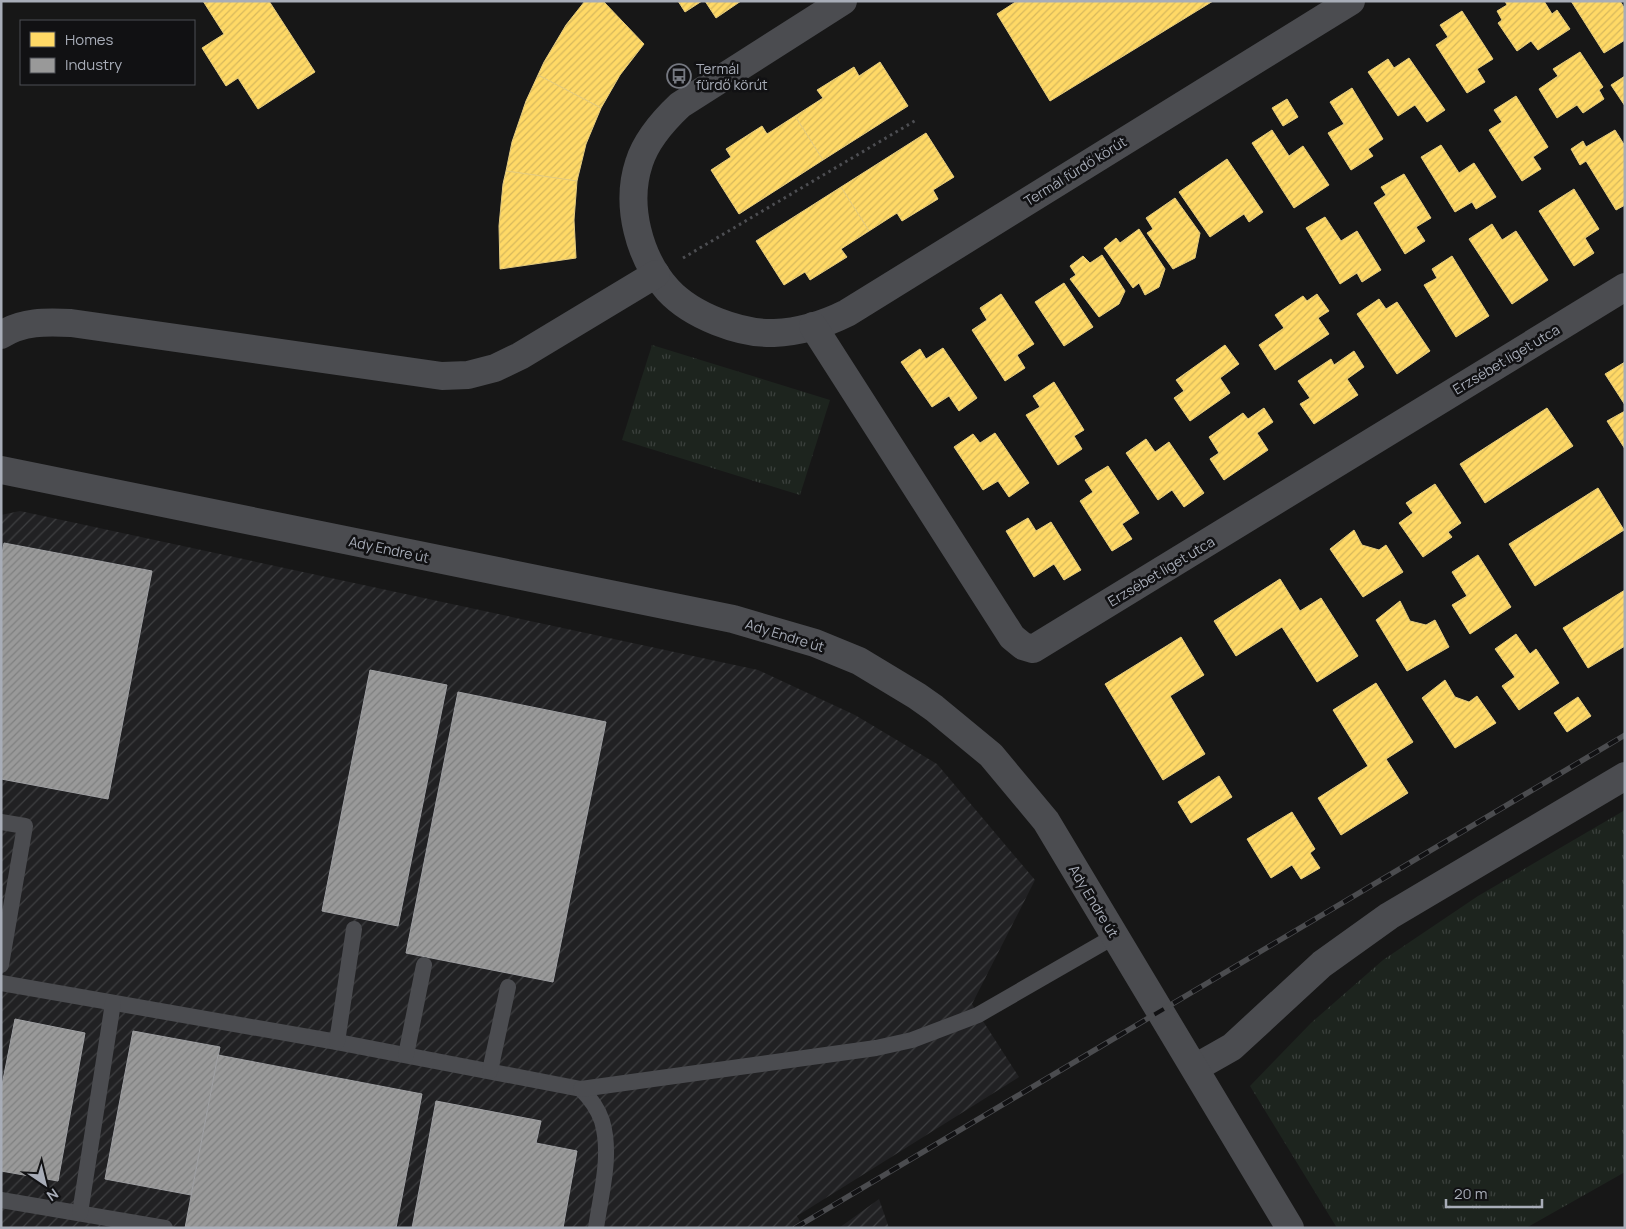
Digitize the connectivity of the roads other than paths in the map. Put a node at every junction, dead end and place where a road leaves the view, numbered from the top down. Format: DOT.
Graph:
graph roads {
  1 [pos="844,1"];
  2 [pos="1351,1"];
  3 [pos="656,274"];
  4 [pos="1625,287"];
  5 [pos="813,326"];
  6 [pos="1,335"];
  7 [pos="1,470"];
  8 [pos="1625,776"];
  9 [pos="1,822"];
  10 [pos="354,928"];
  11 [pos="1115,936"];
  12 [pos="424,965"];
  13 [pos="1,966"];
  14 [pos="1,983"];
  15 [pos="508,987"];
  16 [pos="113,1003"];
  17 [pos="337,1042"];
  18 [pos="406,1055"];
  19 [pos="1195,1068"];
  20 [pos="490,1072"];
  21 [pos="582,1089"];
  22 [pos="1,1200"];
  23 [pos="80,1214"];
  24 [pos="165,1228"];
  25 [pos="596,1228"];
  26 [pos="1290,1228"];
  1 -- 3 [label="street, Termál fürdő körút"];
  2 -- 5 [label="street, Termál fürdő körút"];
  3 -- 5 [label="street, Termál fürdő körút"];
  3 -- 6 [label="street"];
  4 -- 5 [label="street, Erzsébet liget utca"];
  7 -- 11 [label="street, Ady Endre út"];
  8 -- 19 [label="street"];
  9 -- 13 [label="lane"];
  10 -- 17 [label="lane"];
  11 -- 19 [label="street, Ady Endre út"];
  11 -- 21 [label="lane"];
  12 -- 18 [label="lane"];
  14 -- 16 [label="lane"];
  15 -- 20 [label="lane"];
  16 -- 17 [label="lane"];
  16 -- 23 [label="lane"];
  17 -- 18 [label="lane"];
  18 -- 20 [label="lane"];
  19 -- 26 [label="street, Ady Endre út"];
  20 -- 21 [label="lane"];
  21 -- 25 [label="lane"];
  22 -- 23 [label="lane"];
  23 -- 24 [label="lane"];
}
